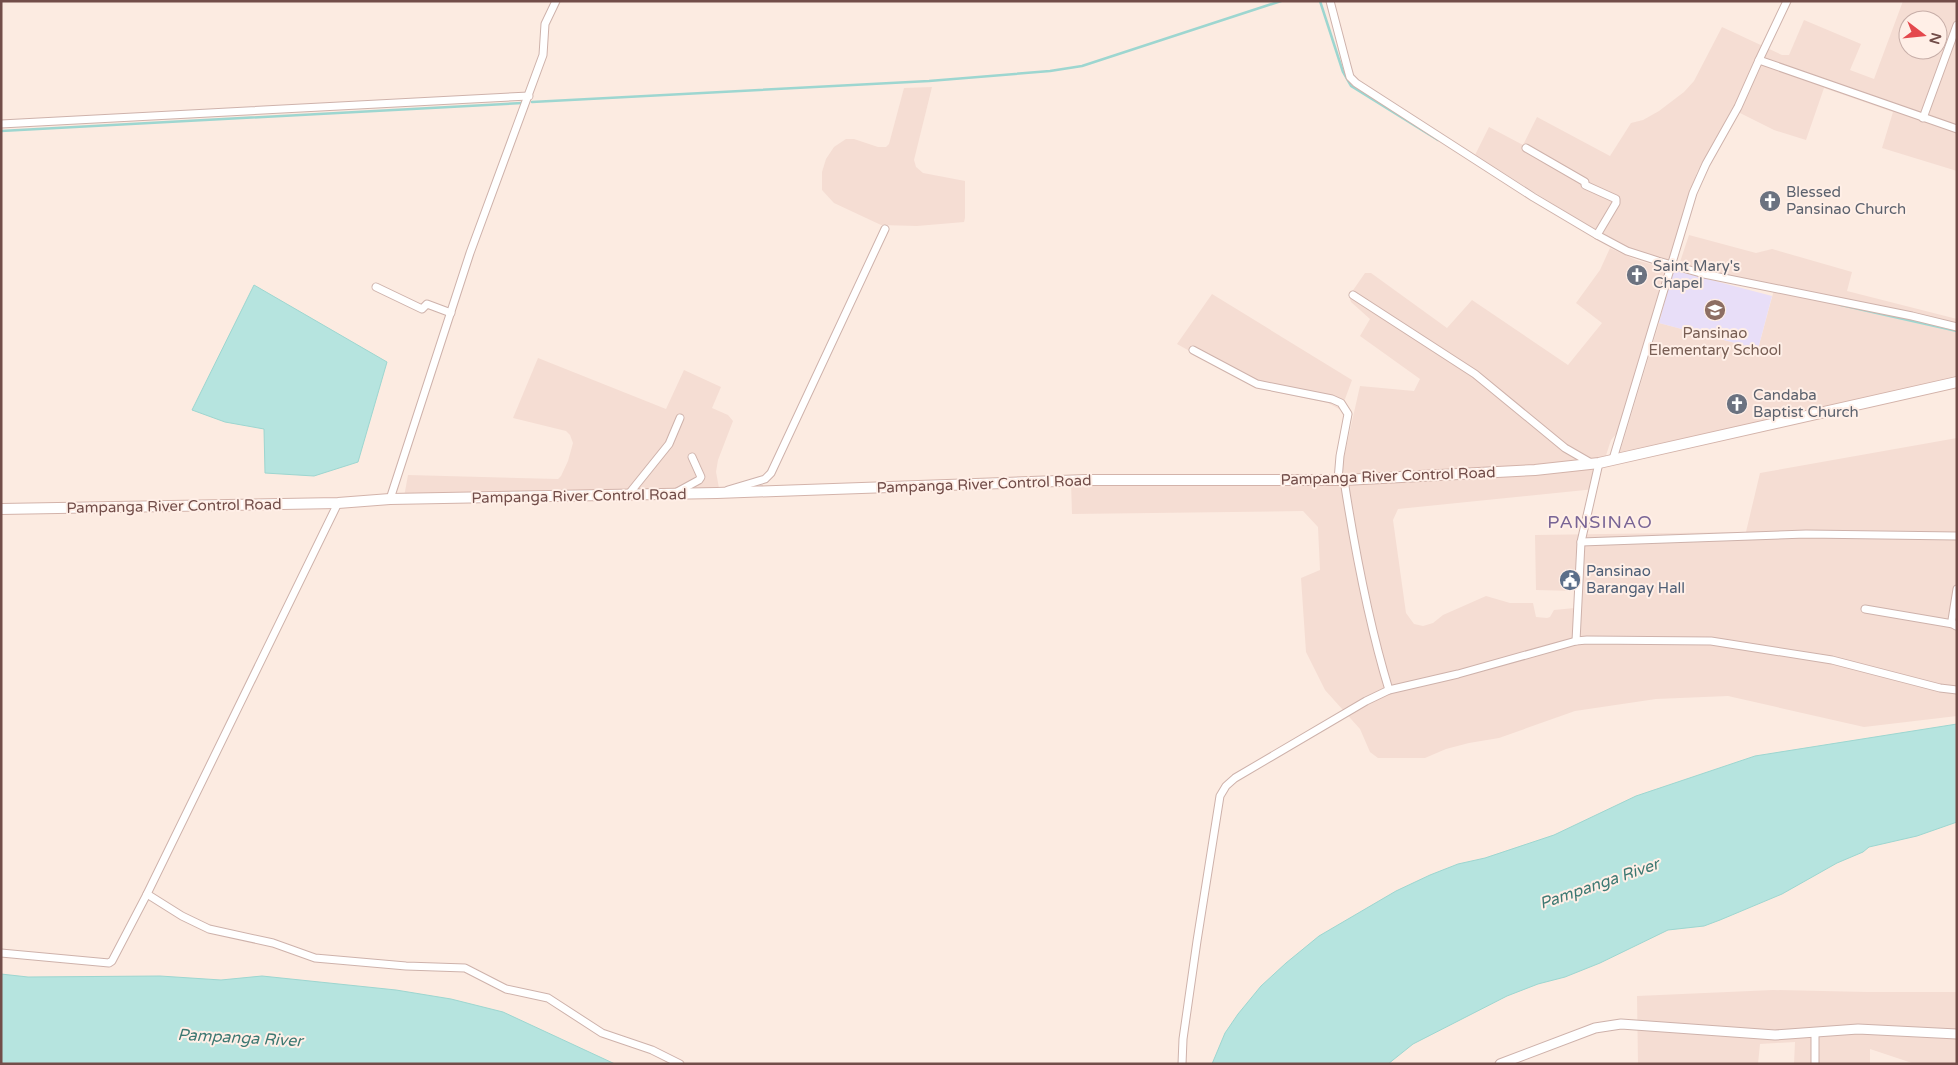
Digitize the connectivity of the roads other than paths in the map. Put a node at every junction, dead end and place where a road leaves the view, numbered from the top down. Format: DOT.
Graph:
graph roads {
  1 [pos="556,1"];
  2 [pos="1330,1"];
  3 [pos="1787,1"];
  4 [pos="1957,25"];
  5 [pos="1760,60"];
  6 [pos="529,96"];
  7 [pos="1923,118"];
  8 [pos="1,124"];
  9 [pos="1957,129"];
  10 [pos="1526,148"];
  11 [pos="885,228"];
  12 [pos="1597,235"];
  13 [pos="1672,265"];
  14 [pos="376,288"];
  15 [pos="1353,295"];
  16 [pos="451,312"];
  17 [pos="1957,327"];
  18 [pos="1194,350"];
  19 [pos="1957,382"];
  20 [pos="680,418"];
  21 [pos="692,457"];
  22 [pos="1612,459"];
  23 [pos="1595,463"];
  24 [pos="1341,480"];
  25 [pos="717,493"];
  26 [pos="675,494"];
  27 [pos="628,495"];
  28 [pos="390,499"];
  29 [pos="338,503"];
  30 [pos="1,509"];
  31 [pos="1957,536"];
  32 [pos="1581,542"];
  33 [pos="1957,589"];
  34 [pos="1865,609"];
  35 [pos="1955,625"];
  36 [pos="1576,641"];
  37 [pos="1389,690"];
  38 [pos="1957,690"];
  39 [pos="147,894"];
  40 [pos="1,952"];
  41 [pos="1815,1032"];
  42 [pos="1957,1034"];
  43 [pos="680,1064"];
  44 [pos="1182,1064"];
  45 [pos="1500,1064"];
  46 [pos="1815,1064"];
  1 -- 6 [label="street"];
  2 -- 12 [label="street"];
  3 -- 5 [label="street"];
  4 -- 7 [label="street"];
  5 -- 7 [label="street"];
  5 -- 13 [label="street"];
  6 -- 8 [label="street"];
  6 -- 16 [label="street"];
  7 -- 9 [label="street"];
  10 -- 12 [label="street"];
  11 -- 25 [label="street"];
  12 -- 13 [label="street"];
  13 -- 17 [label="street"];
  13 -- 22 [label="street"];
  14 -- 16 [label="street"];
  15 -- 23 [label="street"];
  16 -- 28 [label="street"];
  18 -- 24 [label="street"];
  19 -- 22 [label="main road, Pampanga River Control Road"];
  20 -- 27 [label="street"];
  21 -- 26 [label="street"];
  22 -- 23 [label="main road, Pampanga River Control Road"];
  23 -- 24 [label="main road, Pampanga River Control Road"];
  23 -- 32 [label="street"];
  24 -- 25 [label="main road, Pampanga River Control Road"];
  24 -- 37 [label="street"];
  25 -- 26 [label="main road, Pampanga River Control Road"];
  26 -- 27 [label="main road, Pampanga River Control Road"];
  27 -- 28 [label="main road, Pampanga River Control Road"];
  28 -- 29 [label="main road, Pampanga River Control Road"];
  29 -- 30 [label="main road, Pampanga River Control Road"];
  29 -- 39 [label="street"];
  31 -- 32 [label="street"];
  32 -- 36 [label="street"];
  33 -- 35 [label="street"];
  34 -- 35 [label="street"];
  36 -- 37 [label="street"];
  36 -- 38 [label="street"];
  37 -- 44 [label="street"];
  39 -- 40 [label="street"];
  39 -- 43 [label="street"];
  41 -- 42 [label="street"];
  41 -- 45 [label="street"];
  41 -- 46 [label="street"];
}
